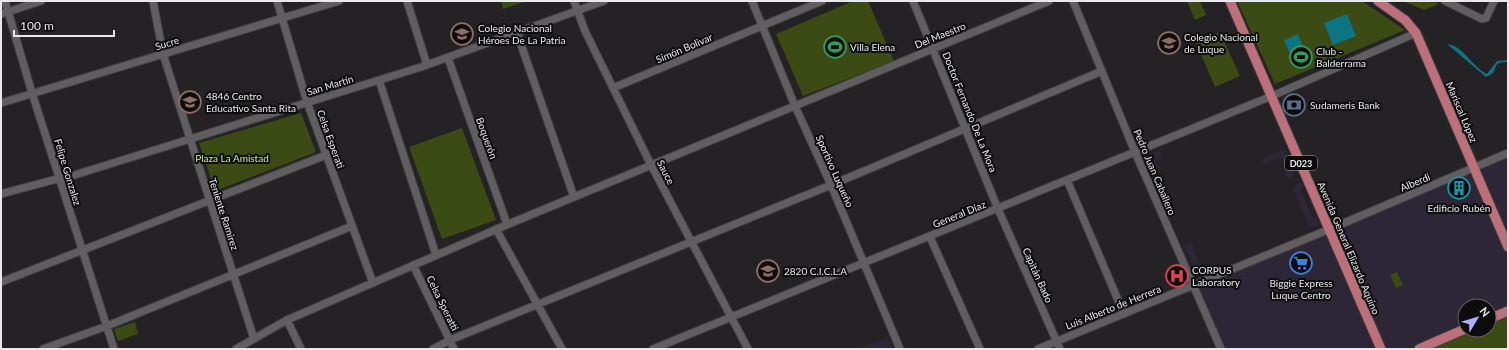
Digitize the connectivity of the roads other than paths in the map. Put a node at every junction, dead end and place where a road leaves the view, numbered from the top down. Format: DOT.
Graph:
graph roads {
  1 [pos="5,1"];
  2 [pos="41,1"];
  3 [pos="153,1"];
  4 [pos="277,1"];
  5 [pos="339,1"];
  6 [pos="407,1"];
  7 [pos="574,1"];
  8 [pos="604,1"];
  9 [pos="752,1"];
  10 [pos="822,1"];
  11 [pos="913,1"];
  12 [pos="1049,1"];
  13 [pos="1073,1"];
  14 [pos="1230,1"];
  15 [pos="1378,1"];
  16 [pos="1445,1"];
  17 [pos="1494,1"];
  18 [pos="5,12"];
  19 [pos="577,12"];
  20 [pos="282,19"];
  21 [pos="762,26"];
  22 [pos="517,33"];
  23 [pos="1416,33"];
  24 [pos="933,48"];
  25 [pos="163,54"];
  26 [pos="448,58"];
  27 [pos="426,65"];
  28 [pos="1102,72"];
  29 [pos="379,80"];
  30 [pos="613,88"];
  31 [pos="32,93"];
  32 [pos="1272,96"];
  33 [pos="307,102"];
  34 [pos="1,103"];
  35 [pos="794,106"];
  36 [pos="966,129"];
  37 [pos="190,139"];
  38 [pos="1135,152"];
  39 [pos="1508,153"];
  40 [pos="326,155"];
  41 [pos="651,165"];
  42 [pos="1474,167"];
  43 [pos="60,178"];
  44 [pos="1067,180"];
  45 [pos="831,185"];
  46 [pos="1,194"];
  47 [pos="574,197"];
  48 [pos="210,201"];
  49 [pos="998,209"];
  50 [pos="509,224"];
  51 [pos="352,226"];
  52 [pos="496,229"];
  53 [pos="1330,230"];
  54 [pos="930,237"];
  55 [pos="692,242"];
  56 [pos="1508,247"];
  57 [pos="81,251"];
  58 [pos="436,255"];
  59 [pos="864,264"];
  60 [pos="413,265"];
  61 [pos="233,275"];
  62 [pos="1,282"];
  63 [pos="373,283"];
  64 [pos="1193,286"];
  65 [pos="537,304"];
  66 [pos="1508,311"];
  67 [pos="1124,314"];
  68 [pos="1497,316"];
  69 [pos="732,317"];
  70 [pos="287,320"];
  71 [pos="107,326"];
  72 [pos="1457,332"];
  73 [pos="254,339"];
  74 [pos="450,340"];
  75 [pos="1056,342"];
  76 [pos="43,349"];
  77 [pos="114,349"];
  78 [pos="236,349"];
  79 [pos="301,349"];
  80 [pos="432,349"];
  81 [pos="454,349"];
  82 [pos="562,349"];
  83 [pos="655,349"];
  84 [pos="748,349"];
  85 [pos="900,349"];
  86 [pos="980,349"];
  87 [pos="1038,349"];
  88 [pos="1060,349"];
  89 [pos="1220,349"];
  90 [pos="1381,349"];
  91 [pos="1419,349"];
  1 -- 18 [label="street, Felipe Gonzalez"];
  2 -- 18 [label="street"];
  3 -- 25 [label="street, Teniente Ramirez"];
  4 -- 20 [label="street, Celsa Esperati"];
  5 -- 20 [label="street, Sucre"];
  6 -- 27 [label="street"];
  7 -- 19 [label="street, Sauce"];
  8 -- 19 [label="street, San Martín"];
  9 -- 21 [label="street, Sportivo Luqueño"];
  10 -- 21 [label="street, Simón Bolivar"];
  11 -- 24 [label="street, Doctor Fernando De La Mora"];
  12 -- 24 [label="street, Del Maestro"];
  13 -- 28 [label="street, Pedro Juan Caballero"];
  14 -- 32 [label="main road, Avenida General Elizardo Aquino / D023"];
  15 -- 23 [label="main road, Mariscal López"];
  16 -- 17 [label="street"];
  18 -- 31 [label="street, Felipe Gonzalez"];
  19 -- 22 [label="street, San Martín"];
  19 -- 30 [label="street, Sauce"];
  20 -- 25 [label="street, Sucre"];
  20 -- 33 [label="street, Celsa Esperati"];
  21 -- 30 [label="street, Simón Bolivar"];
  21 -- 35 [label="street, Sportivo Luqueño"];
  22 -- 26 [label="street, San Martín"];
  22 -- 47 [label="street"];
  23 -- 32 [label="street, General Díaz"];
  23 -- 42 [label="main road, Mariscal López"];
  24 -- 35 [label="street, Del Maestro"];
  24 -- 36 [label="street, Doctor Fernando De La Mora"];
  25 -- 31 [label="street, Sucre"];
  25 -- 37 [label="street, Teniente Ramirez"];
  26 -- 27 [label="street, San Martín"];
  26 -- 50 [label="street, Boquerón"];
  27 -- 29 [label="street, San Martín"];
  28 -- 36 [label="street"];
  28 -- 38 [label="street, Pedro Juan Caballero"];
  29 -- 33 [label="street, San Martín"];
  29 -- 58 [label="street"];
  30 -- 41 [label="street, Sauce"];
  31 -- 34 [label="street, Sucre"];
  31 -- 43 [label="street, Felipe Gonzalez"];
  32 -- 38 [label="street, General Díaz"];
  32 -- 53 [label="main road, Avenida General Elizardo Aquino / D023"];
  33 -- 37 [label="street, San Martín"];
  33 -- 40 [label="street, Celsa Esperati"];
  35 -- 41 [label="street, Del Maestro"];
  35 -- 45 [label="street, Sportivo Luqueño"];
  36 -- 45 [label="street"];
  36 -- 49 [label="street, Doctor Fernando De La Mora"];
  37 -- 43 [label="street, San Martín"];
  37 -- 48 [label="street, Teniente Ramirez"];
  38 -- 44 [label="street, General Díaz"];
  38 -- 64 [label="street, Pedro Juan Caballero"];
  39 -- 42 [label="street, Alberdi"];
  40 -- 48 [label="street"];
  40 -- 51 [label="street, Celsa Esperati"];
  41 -- 47 [label="street, Del Maestro"];
  41 -- 55 [label="street, Sauce"];
  42 -- 53 [label="street, Alberdi"];
  42 -- 56 [label="main road, Mariscal López"];
  43 -- 46 [label="street, San Martín"];
  43 -- 57 [label="street, Felipe Gonzalez"];
  44 -- 49 [label="street, General Díaz"];
  44 -- 67 [label="street"];
  45 -- 55 [label="street"];
  45 -- 59 [label="street, Sportivo Luqueño"];
  47 -- 50 [label="street, Del Maestro"];
  48 -- 57 [label="street"];
  48 -- 61 [label="street, Teniente Ramirez"];
  49 -- 54 [label="street, General Díaz"];
  49 -- 75 [label="street, Capitán Bado"];
  50 -- 52 [label="street, Del Maestro"];
  51 -- 61 [label="street"];
  51 -- 63 [label="street, Celsa Esperati"];
  52 -- 58 [label="street, Del Maestro"];
  52 -- 65 [label="street"];
  53 -- 64 [label="street, Luis Alberto de Herrera"];
  53 -- 90 [label="main road, Avenida General Elizardo Aquino / D023"];
  54 -- 59 [label="street, General Díaz"];
  54 -- 86 [label="street"];
  55 -- 65 [label="street"];
  55 -- 69 [label="street, Sauce"];
  57 -- 62 [label="street"];
  57 -- 71 [label="street, Felipe Gonzalez"];
  58 -- 60 [label="street, Del Maestro"];
  59 -- 69 [label="street, General Díaz"];
  59 -- 85 [label="street, Sportivo Luqueño"];
  60 -- 63 [label="street, Del Maestro"];
  60 -- 74 [label="street, Celsa Speratti"];
  61 -- 71 [label="street"];
  61 -- 73 [label="street, Teniente Ramirez"];
  63 -- 70 [label="street, Del Maestro"];
  64 -- 67 [label="street, Luis Alberto de Herrera"];
  64 -- 89 [label="street, Pedro Juan Caballero"];
  65 -- 74 [label="street"];
  65 -- 82 [label="street"];
  66 -- 68 [label="main road"];
  67 -- 75 [label="street, Luis Alberto de Herrera"];
  69 -- 83 [label="street, General Díaz"];
  69 -- 84 [label="street, Sauce"];
  70 -- 73 [label="street, Del Maestro"];
  70 -- 79 [label="street"];
  71 -- 76 [label="street"];
  71 -- 77 [label="street, Felipe Gonzalez"];
  72 -- 91 [label="main road"];
  73 -- 78 [label="street, Del Maestro"];
  74 -- 80 [label="street"];
  74 -- 81 [label="street, Celsa Speratti"];
  75 -- 87 [label="street, Luis Alberto de Herrera"];
  75 -- 88 [label="street, Capitán Bado"];
}
